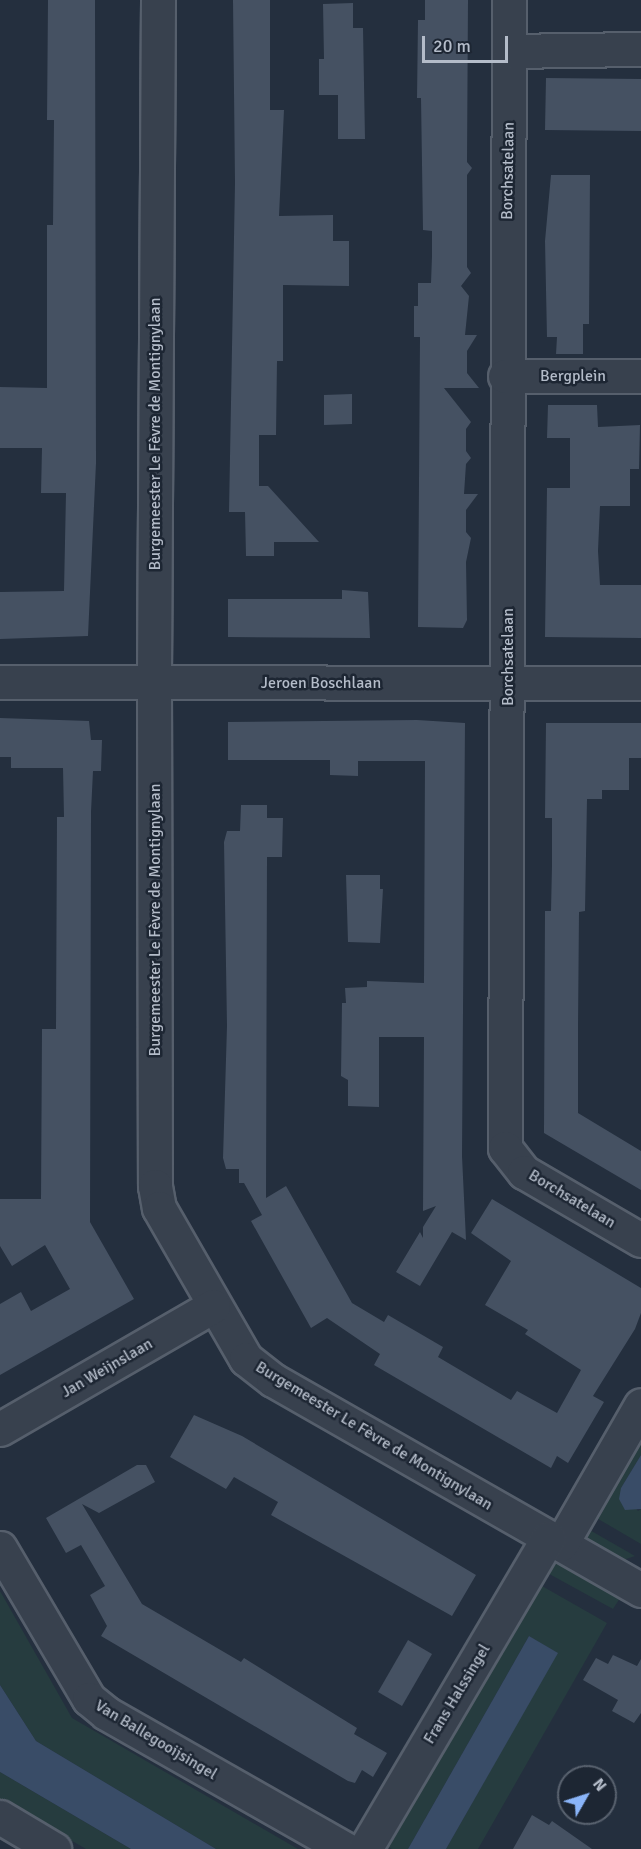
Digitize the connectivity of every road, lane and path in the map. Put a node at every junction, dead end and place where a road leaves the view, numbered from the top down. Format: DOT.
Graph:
graph roads {
  1 [pos="158,0"];
  2 [pos="509,0"];
  3 [pos="641,50"];
  4 [pos="510,51"];
  5 [pos="505,376"];
  6 [pos="641,376"];
  7 [pos="0,682"];
  8 [pos="153,682"];
  9 [pos="508,683"];
  10 [pos="641,683"];
  11 [pos="641,1240"];
  12 [pos="213,1306"];
  13 [pos="641,1405"];
  14 [pos="0,1429"];
  15 [pos="555,1541"];
  16 [pos="0,1548"];
  17 [pos="637,1579"];
  18 [pos="0,1817"];
  19 [pos="54,1849"];
  20 [pos="345,1849"];
  21 [pos="365,1849"];
  1 -- 8 [label="street, Burgemeester Le Fèvre de Montignylaan"];
  2 -- 4 [label="street, Borchsatelaan"];
  3 -- 4 [label="street"];
  4 -- 5 [label="street, Borchsatelaan"];
  5 -- 6 [label="street, Bergplein"];
  5 -- 9 [label="street, Borchsatelaan"];
  7 -- 8 [label="street, Jeroen Boschlaan"];
  8 -- 9 [label="street, Jeroen Boschlaan"];
  8 -- 12 [label="street, Burgemeester Le Fèvre de Montignylaan"];
  9 -- 10 [label="street, Jeroen Boschlaan"];
  9 -- 11 [label="street, Borchsatelaan"];
  12 -- 14 [label="street, Jan Weijnslaan"];
  12 -- 15 [label="street, Burgemeester Le Fèvre de Montignylaan"];
  13 -- 15 [label="street, Frans Halssingel"];
  15 -- 17 [label="street, Burgemeester Le Fèvre de Montignylaan"];
  15 -- 21 [label="street, Frans Halssingel"];
  16 -- 20 [label="street, Van Ballegooijsingel"];
  18 -- 19 [label="street"];
}
